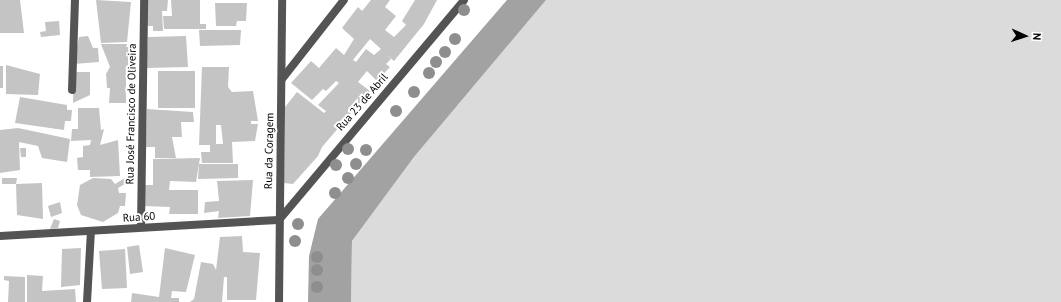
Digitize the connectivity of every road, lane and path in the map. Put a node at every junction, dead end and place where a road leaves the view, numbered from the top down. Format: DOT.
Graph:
graph roads {
  1 [pos="75,0"];
  2 [pos="144,0"];
  3 [pos="282,0"];
  4 [pos="344,0"];
  5 [pos="464,0"];
  6 [pos="282,79"];
  7 [pos="72,90"];
  8 [pos="279,220"];
  9 [pos="141,227"];
  10 [pos="91,231"];
  11 [pos="0,236"];
  12 [pos="87,302"];
  13 [pos="279,302"];
  1 -- 7 [label="street"];
  2 -- 9 [label="street, Rua José Francisco de Oliveira"];
  3 -- 6 [label="street, Rua da Coragem"];
  4 -- 6 [label="street"];
  5 -- 8 [label="street, Rua 23 de Abril"];
  6 -- 8 [label="street, Rua da Coragem"];
  8 -- 9 [label="street, Rua 60"];
  8 -- 13 [label="street, Rua da Coragem"];
  9 -- 10 [label="street, Rua 60"];
  10 -- 11 [label="street, Rua 60"];
  10 -- 12 [label="street"];
}
